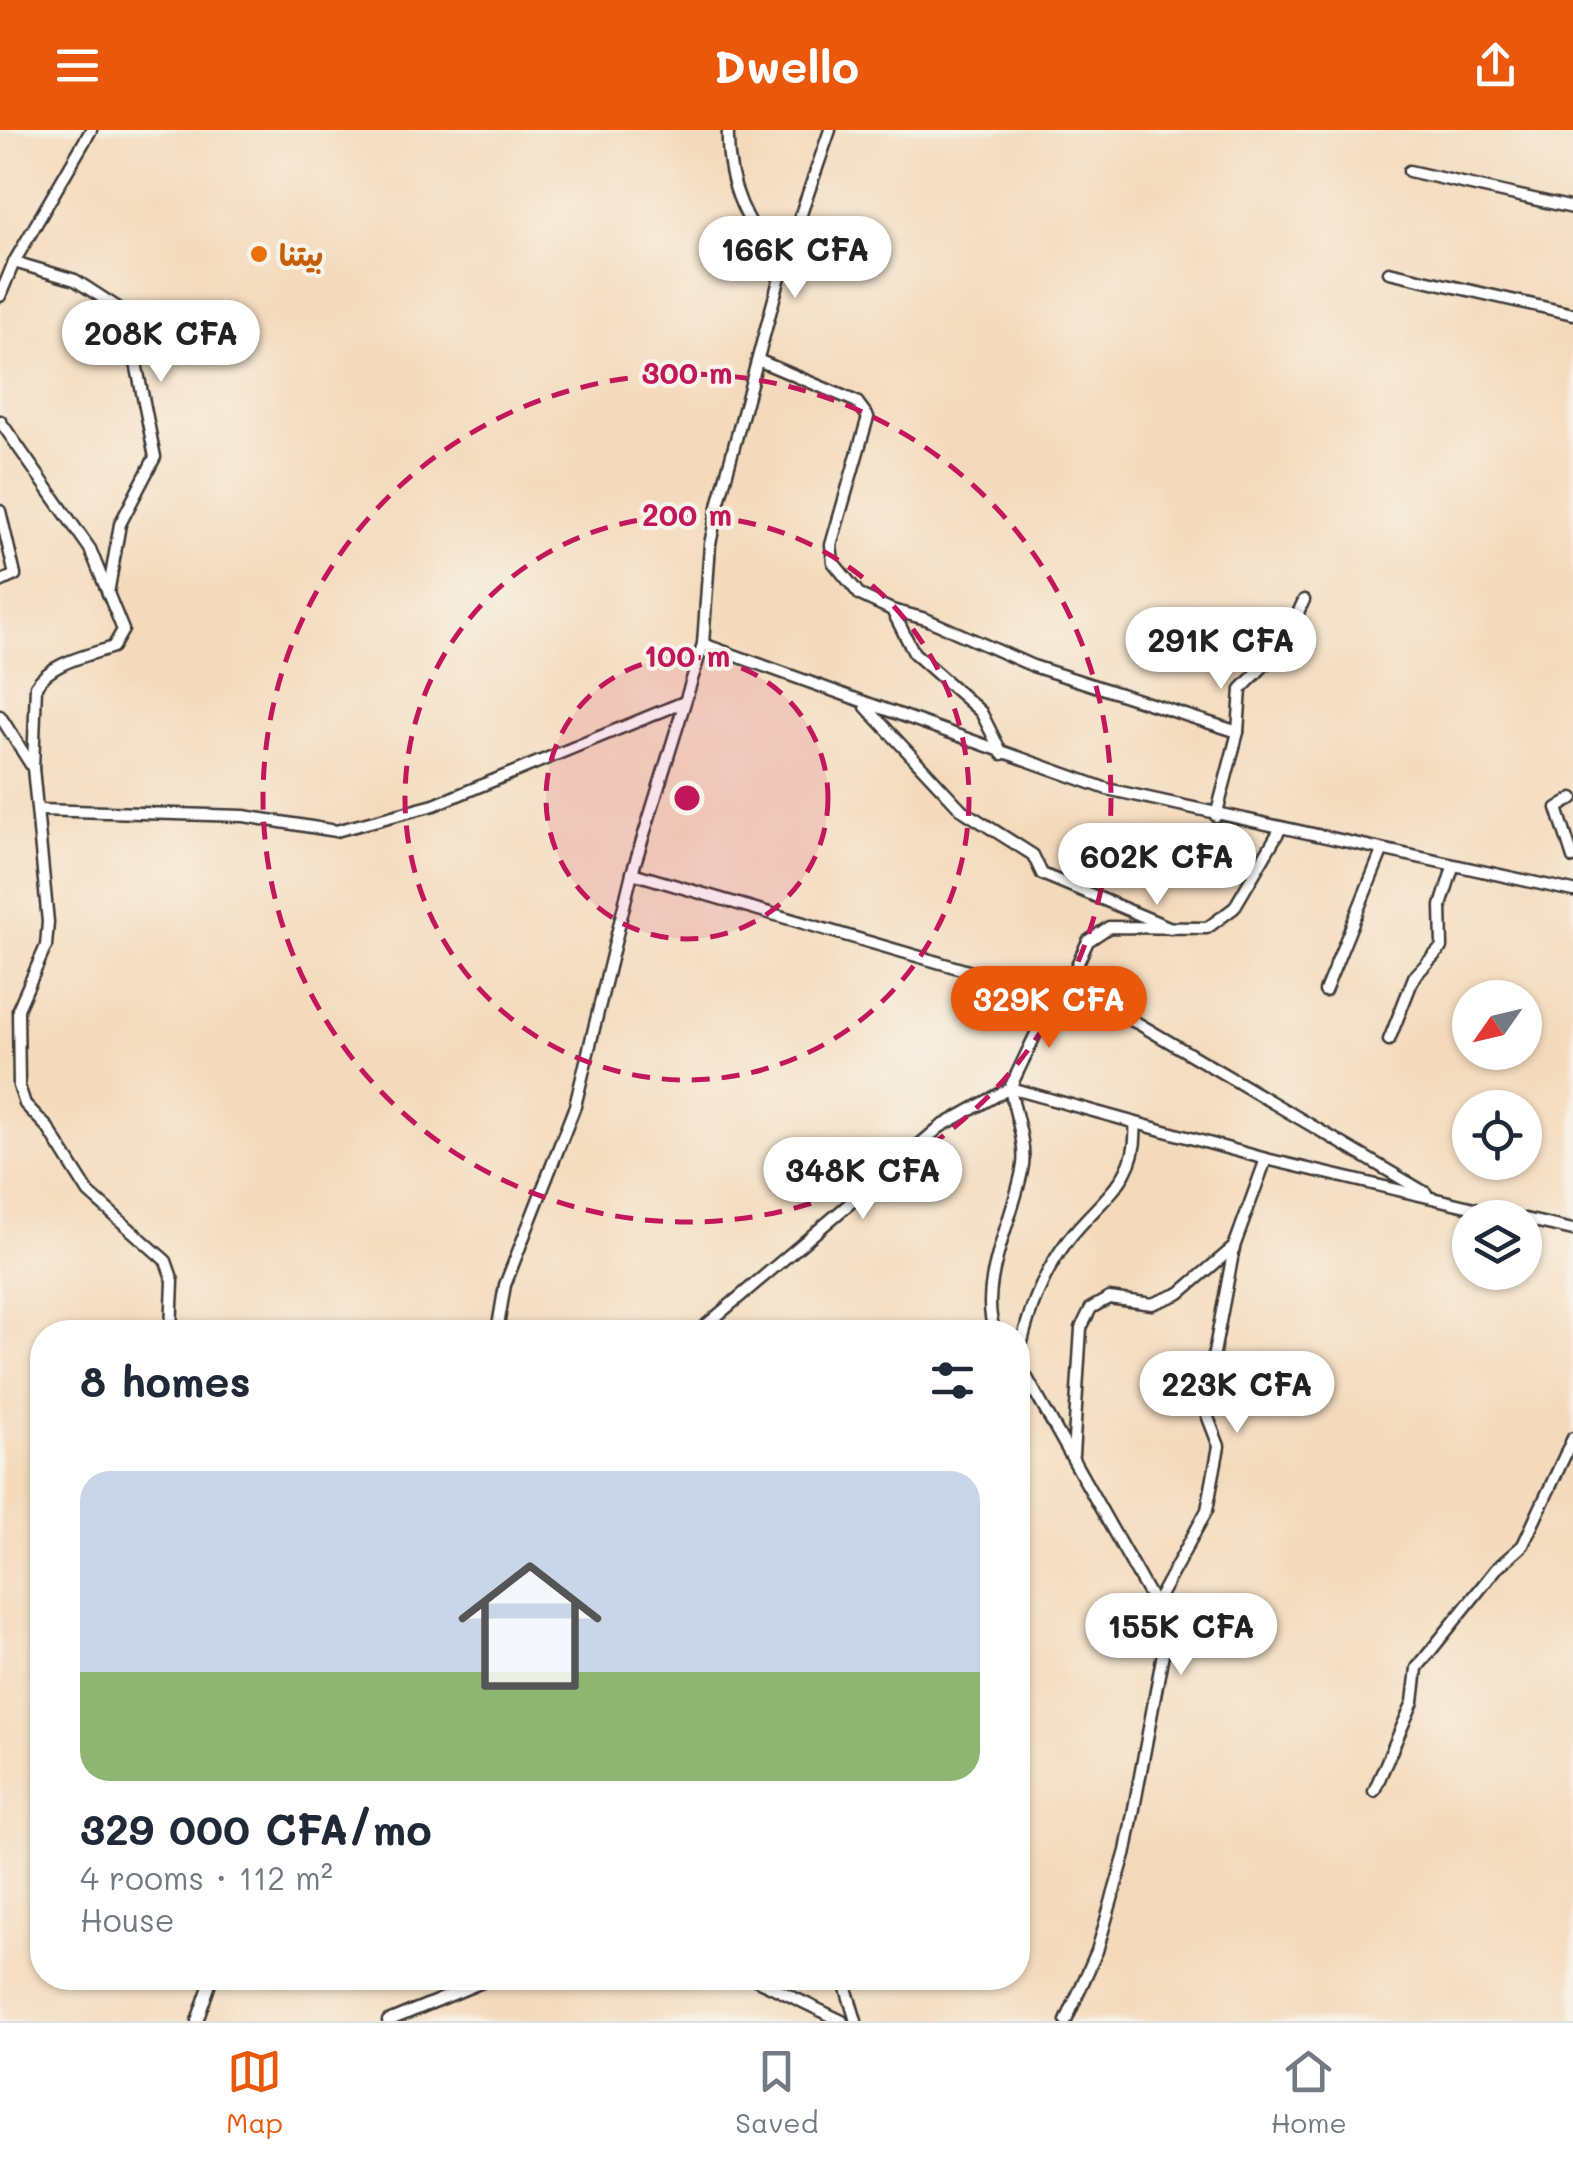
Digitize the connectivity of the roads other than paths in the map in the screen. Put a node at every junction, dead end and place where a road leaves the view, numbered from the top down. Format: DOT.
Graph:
graph roads {
  1 [pos="91,130"];
  2 [pos="728,130"];
  3 [pos="830,130"];
  4 [pos="1408,171"];
  5 [pos="1573,208"];
  6 [pos="14,262"];
  7 [pos="782,269"];
  8 [pos="1389,272"];
  9 [pos="0,296"];
  10 [pos="1573,314"];
  11 [pos="760,361"];
  12 [pos="0,421"];
  13 [pos="0,511"];
  14 [pos="0,582"];
  15 [pos="108,595"];
  16 [pos="1304,600"];
  17 [pos="892,610"];
  18 [pos="703,644"];
  19 [pos="684,702"];
  20 [pos="862,703"];
  21 [pos="0,716"];
  22 [pos="1238,732"];
  23 [pos="1002,755"];
  24 [pos="34,768"];
  25 [pos="1573,798"];
  26 [pos="38,810"];
  27 [pos="1216,816"];
  28 [pos="1281,828"];
  29 [pos="1382,851"];
  30 [pos="1573,858"];
  31 [pos="1453,866"];
  32 [pos="632,874"];
  33 [pos="1573,892"];
  34 [pos="1171,928"];
  35 [pos="1325,990"];
  36 [pos="1054,996"];
  37 [pos="1388,1040"];
  38 [pos="0,1052"];
  39 [pos="16,1052"];
  40 [pos="1010,1088"];
  41 [pos="1135,1124"];
  42 [pos="1266,1159"];
  43 [pos="1436,1198"];
  44 [pos="1452,1202"];
  45 [pos="1542,1223"];
  46 [pos="1573,1230"];
  47 [pos="1234,1247"];
  48 [pos="171,1320"];
  49 [pos="498,1320"];
  50 [pos="712,1320"];
  51 [pos="990,1320"];
  52 [pos="1026,1320"];
  53 [pos="1030,1383"];
  54 [pos="1573,1438"];
  55 [pos="1072,1456"];
  56 [pos="1156,1605"];
  57 [pos="1374,1792"];
  58 [pos="208,1990"];
  59 [pos="463,1990"];
  60 [pos="778,1990"];
  61 [pos="847,1990"];
  62 [pos="197,2021"];
  63 [pos="388,2021"];
  64 [pos="842,2021"];
  65 [pos="856,2021"];
  66 [pos="1066,2021"];
  1 -- 6 [label="street"];
  2 -- 7 [label="street"];
  3 -- 7 [label="street"];
  4 -- 5 [label="street"];
  6 -- 9 [label="street"];
  6 -- 15 [label="street"];
  7 -- 11 [label="street"];
  8 -- 10 [label="street"];
  11 -- 17 [label="street"];
  11 -- 18 [label="street"];
  12 -- 15 [label="street"];
  13 -- 14 [label="street"];
  15 -- 24 [label="street"];
  16 -- 22 [label="street"];
  17 -- 22 [label="street"];
  17 -- 23 [label="street"];
  18 -- 19 [label="street"];
  18 -- 20 [label="street"];
  19 -- 26 [label="street"];
  19 -- 32 [label="street"];
  20 -- 23 [label="street"];
  20 -- 34 [label="street"];
  21 -- 24 [label="street"];
  22 -- 27 [label="street"];
  23 -- 27 [label="street"];
  24 -- 26 [label="street"];
  25 -- 30 [label="street"];
  26 -- 39 [label="street"];
  27 -- 28 [label="street"];
  28 -- 29 [label="street"];
  28 -- 34 [label="street"];
  29 -- 31 [label="street"];
  29 -- 35 [label="street"];
  31 -- 33 [label="street"];
  31 -- 37 [label="street"];
  32 -- 36 [label="street"];
  32 -- 49 [label="street"];
  34 -- 36 [label="street"];
  36 -- 40 [label="street"];
  36 -- 43 [label="street"];
  38 -- 39 [label="street"];
  39 -- 48 [label="street"];
  40 -- 41 [label="street"];
  40 -- 50 [label="street"];
  40 -- 51 [label="street"];
  41 -- 42 [label="street"];
  41 -- 52 [label="street"];
  42 -- 43 [label="street"];
  42 -- 47 [label="street"];
  43 -- 44 [label="street"];
  45 -- 46 [label="street"];
  47 -- 55 [label="street"];
  47 -- 56 [label="street"];
  53 -- 55 [label="street"];
  54 -- 57 [label="street"];
  55 -- 56 [label="street"];
  56 -- 66 [label="street"];
  58 -- 62 [label="street"];
  59 -- 63 [label="street"];
  60 -- 64 [label="street"];
  61 -- 65 [label="street"];
}
